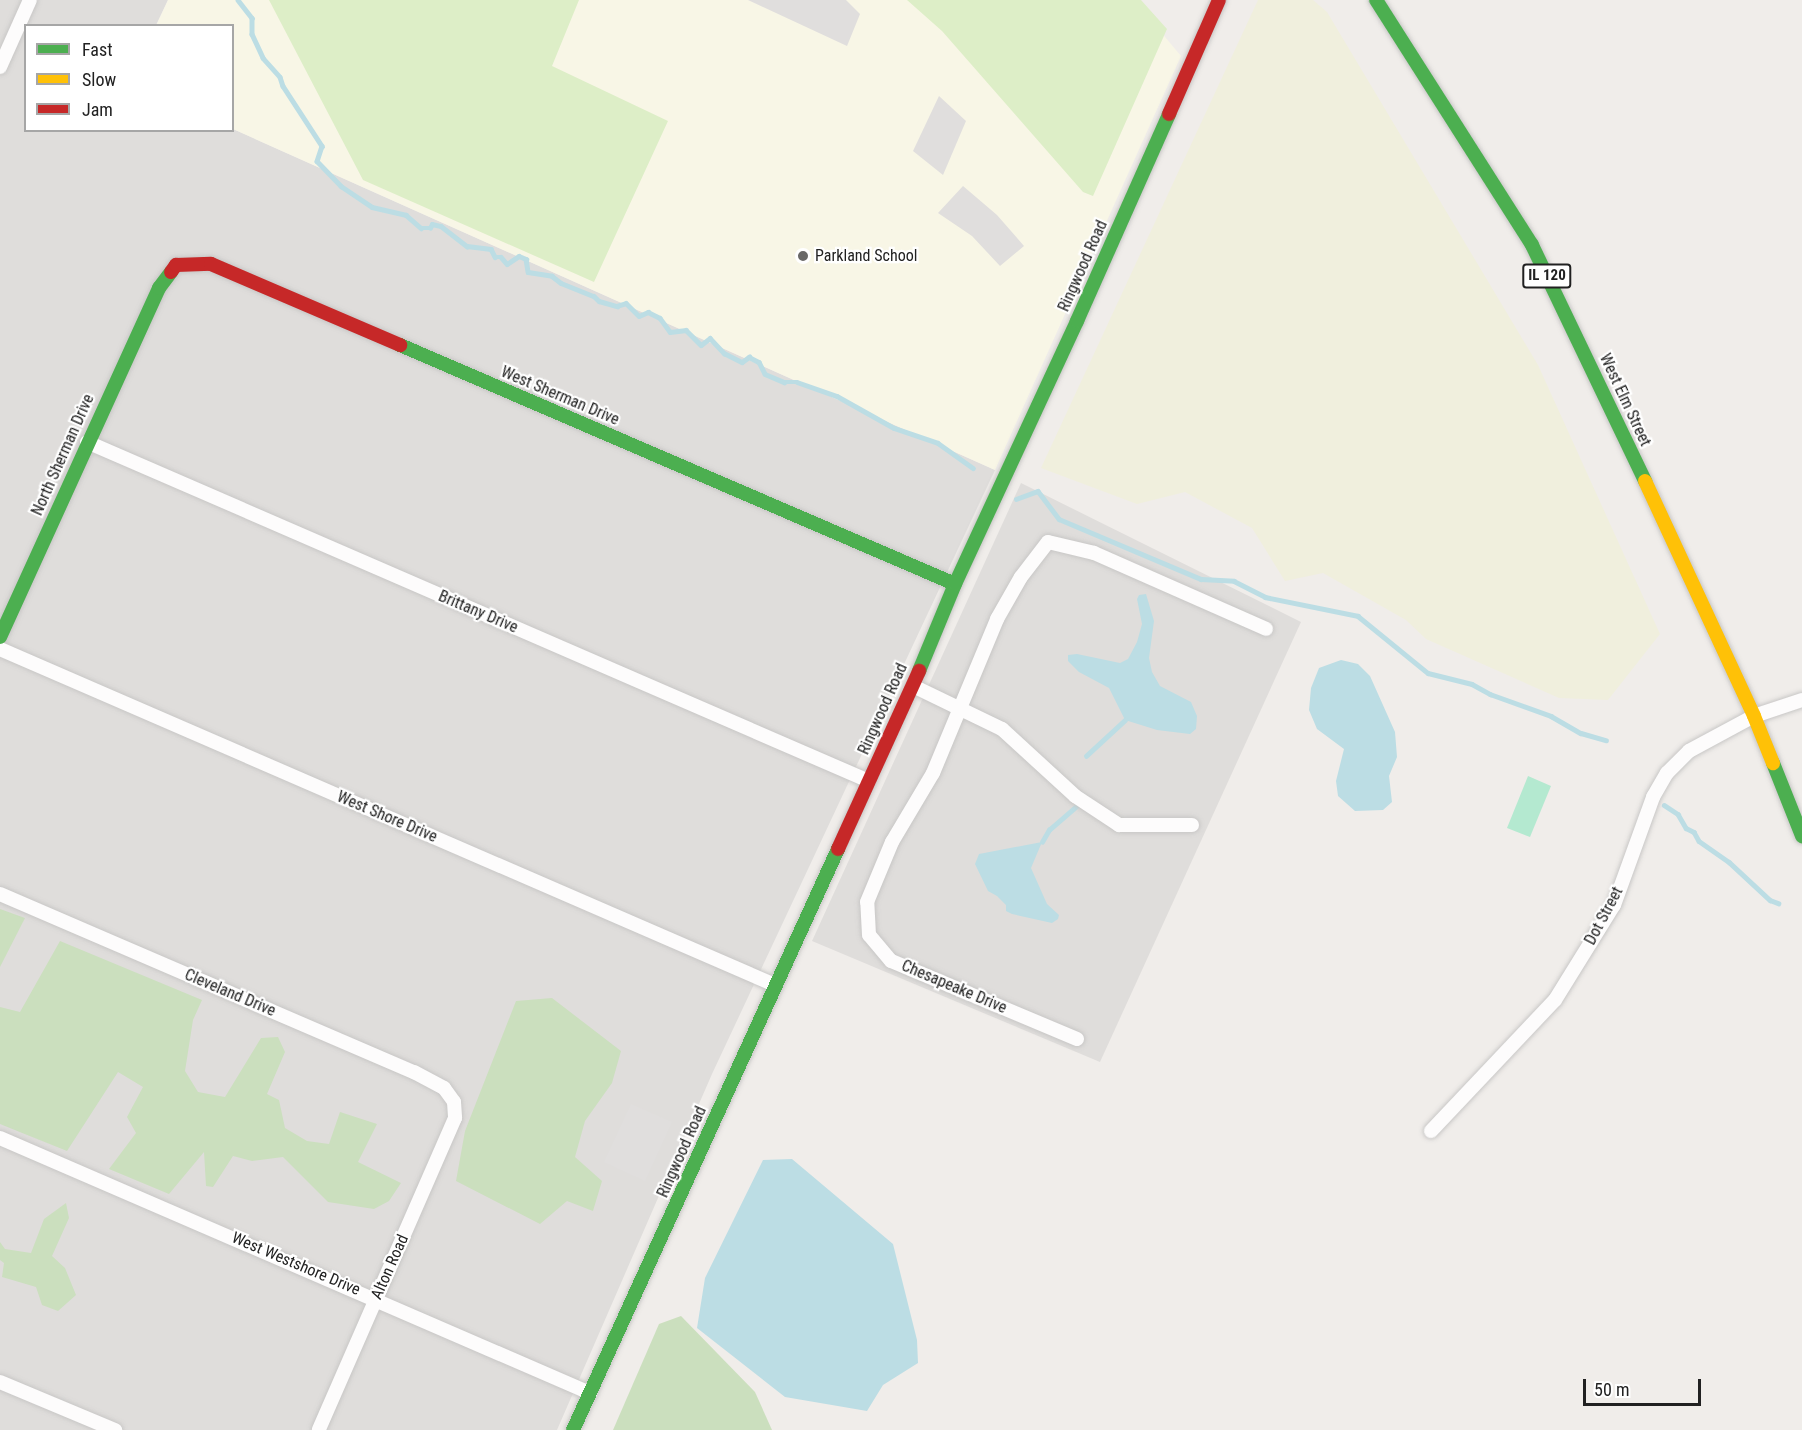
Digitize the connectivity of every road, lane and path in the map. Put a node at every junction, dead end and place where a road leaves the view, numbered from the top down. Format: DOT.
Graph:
graph roads {
  1 [pos="30,0"];
  2 [pos="1219,0"];
  3 [pos="1376,0"];
  4 [pos="0,67"];
  5 [pos="159,288"];
  6 [pos="87,442"];
  7 [pos="955,584"];
  8 [pos="1266,629"];
  9 [pos="0,637"];
  10 [pos="0,649"];
  11 [pos="913,687"];
  12 [pos="1802,700"];
  13 [pos="962,710"];
  14 [pos="1754,716"];
  15 [pos="869,781"];
  16 [pos="1192,825"];
  17 [pos="1802,836"];
  18 [pos="0,894"];
  19 [pos="775,984"];
  20 [pos="1077,1039"];
  21 [pos="454,1102"];
  22 [pos="1431,1131"];
  23 [pos="0,1138"];
  24 [pos="376,1299"];
  25 [pos="0,1382"];
  26 [pos="590,1393"];
  27 [pos="115,1430"];
  28 [pos="319,1430"];
  29 [pos="573,1430"];
  1 -- 4 [label="street"];
  2 -- 7 [label="street, Ringwood Road"];
  3 -- 14 [label="street, West Elm Street / IL 120"];
  5 -- 6 [label="street, North Sherman Drive"];
  5 -- 7 [label="street, West Sherman Drive"];
  6 -- 9 [label="street, North Sherman Drive"];
  6 -- 15 [label="street, Brittany Drive"];
  7 -- 11 [label="street, Ringwood Road"];
  8 -- 13 [label="street, Chesapeake Drive"];
  10 -- 19 [label="street, West Shore Drive"];
  11 -- 13 [label="street"];
  11 -- 15 [label="street, Ringwood Road"];
  12 -- 14 [label="street, Dot Street"];
  13 -- 16 [label="street"];
  13 -- 20 [label="street, Chesapeake Drive"];
  14 -- 17 [label="street, West Elm Street / IL 120"];
  14 -- 22 [label="street, Dot Street"];
  15 -- 19 [label="street, Ringwood Road"];
  18 -- 21 [label="street, Cleveland Drive"];
  19 -- 26 [label="street, Ringwood Road"];
  21 -- 24 [label="street, Alton Road"];
  23 -- 24 [label="street, West Westshore Drive"];
  24 -- 26 [label="street, West Westshore Drive"];
  24 -- 28 [label="street, Alton Road"];
  25 -- 27 [label="street"];
  26 -- 29 [label="street, Ringwood Road"];
}
